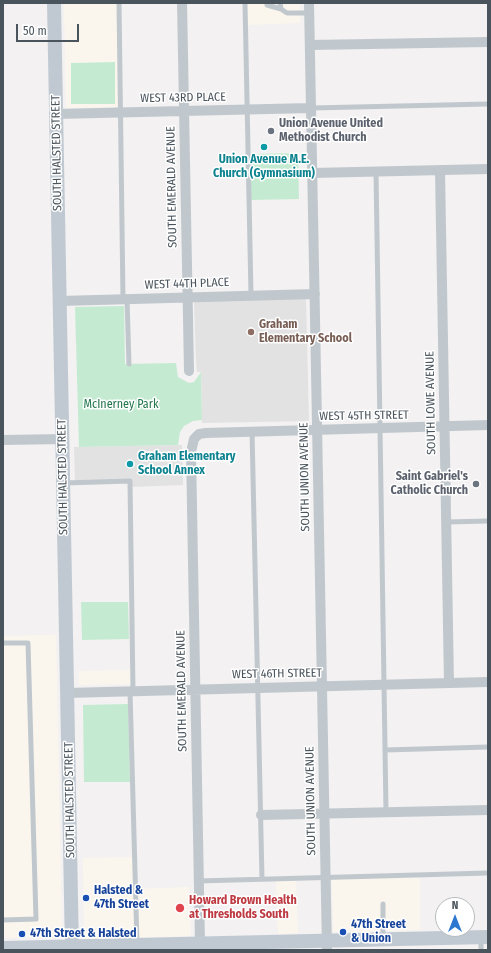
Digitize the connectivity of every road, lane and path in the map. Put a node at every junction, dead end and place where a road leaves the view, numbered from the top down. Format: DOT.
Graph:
graph roads {
  1 [pos="54,3"];
  2 [pos="119,3"];
  3 [pos="182,3"];
  4 [pos="244,3"];
  5 [pos="267,3"];
  6 [pos="280,3"];
  7 [pos="309,8"];
  8 [pos="280,9"];
  9 [pos="488,42"];
  10 [pos="310,45"];
  11 [pos="488,104"];
  12 [pos="311,108"];
  13 [pos="247,109"];
  14 [pos="184,111"];
  15 [pos="121,112"];
  16 [pos="56,114"];
  17 [pos="488,169"];
  18 [pos="440,170"];
  19 [pos="376,172"];
  20 [pos="312,173"];
  21 [pos="315,294"];
  22 [pos="251,295"];
  23 [pos="187,297"];
  24 [pos="125,299"];
  25 [pos="60,301"];
  26 [pos="129,364"];
  27 [pos="189,371"];
  28 [pos="488,425"];
  29 [pos="445,426"];
  30 [pos="380,428"];
  31 [pos="317,430"];
  32 [pos="252,432"];
  33 [pos="63,439"];
  34 [pos="194,439"];
  35 [pos="3,440"];
  36 [pos="63,483"];
  37 [pos="488,521"];
  38 [pos="446,522"];
  39 [pos="3,643"];
  40 [pos="488,682"];
  41 [pos="449,683"];
  42 [pos="384,684"];
  43 [pos="322,686"];
  44 [pos="258,688"];
  45 [pos="195,689"];
  46 [pos="132,691"];
  47 [pos="67,693"];
  48 [pos="488,747"];
  49 [pos="385,750"];
  50 [pos="488,810"];
  51 [pos="386,812"];
  52 [pos="325,814"];
  53 [pos="261,815"];
  54 [pos="488,873"];
  55 [pos="326,878"];
  56 [pos="262,879"];
  57 [pos="198,881"];
  58 [pos="383,904"];
  59 [pos="3,920"];
  60 [pos="383,940"];
  61 [pos="483,941"];
  62 [pos="200,944"];
  63 [pos="327,945"];
  64 [pos="134,947"];
  65 [pos="3,948"];
  66 [pos="72,948"];
  67 [pos="99,948"];
  68 [pos="32,949"];
  1 -- 16 [label="main road, SOUTH HALSTED STREET"];
  2 -- 15 [label="lane"];
  3 -- 14 [label="street, SOUTH EMERALD AVENUE"];
  4 -- 13 [label="lane"];
  5 -- 8 [label="lane"];
  6 -- 8 [label="lane"];
  7 -- 8 [label="lane"];
  7 -- 10 [label="street, SOUTH UNION AVENUE"];
  9 -- 10 [label="street"];
  10 -- 12 [label="street, SOUTH UNION AVENUE"];
  11 -- 12 [label="lane"];
  12 -- 13 [label="street, WEST 43RD PLACE"];
  12 -- 20 [label="street, SOUTH UNION AVENUE"];
  13 -- 14 [label="street, WEST 43RD PLACE"];
  13 -- 22 [label="lane"];
  14 -- 15 [label="street, WEST 43RD PLACE"];
  14 -- 23 [label="street, SOUTH EMERALD AVENUE"];
  15 -- 16 [label="street, WEST 43RD PLACE"];
  15 -- 24 [label="lane"];
  16 -- 25 [label="main road, SOUTH HALSTED STREET"];
  17 -- 18 [label="street"];
  18 -- 19 [label="street"];
  18 -- 29 [label="street, SOUTH LOWE AVENUE"];
  19 -- 20 [label="street"];
  19 -- 30 [label="lane"];
  20 -- 21 [label="street, SOUTH UNION AVENUE"];
  21 -- 22 [label="street, WEST 44TH PLACE"];
  21 -- 31 [label="street, SOUTH UNION AVENUE"];
  22 -- 23 [label="street, WEST 44TH PLACE"];
  23 -- 24 [label="street, WEST 44TH PLACE"];
  23 -- 27 [label="street, SOUTH EMERALD AVENUE"];
  24 -- 25 [label="street, WEST 44TH PLACE"];
  24 -- 26 [label="lane"];
  25 -- 33 [label="main road, SOUTH HALSTED STREET"];
  28 -- 29 [label="street, WEST 45TH STREET"];
  29 -- 30 [label="street, WEST 45TH STREET"];
  29 -- 38 [label="street, SOUTH LOWE AVENUE"];
  30 -- 31 [label="street, WEST 45TH STREET"];
  30 -- 42 [label="lane"];
  31 -- 32 [label="street, WEST 45TH STREET"];
  31 -- 43 [label="street, SOUTH UNION AVENUE"];
  32 -- 34 [label="street, WEST 45TH STREET"];
  32 -- 44 [label="lane"];
  33 -- 35 [label="street"];
  33 -- 36 [label="main road, SOUTH HALSTED STREET"];
  34 -- 45 [label="street, SOUTH EMERALD AVENUE"];
  36 -- 46 [label="lane"];
  36 -- 47 [label="main road, SOUTH HALSTED STREET"];
  37 -- 38 [label="lane"];
  38 -- 41 [label="street, SOUTH LOWE AVENUE"];
  39 -- 59 [label="lane"];
  40 -- 41 [label="street, WEST 46TH STREET"];
  41 -- 42 [label="street, WEST 46TH STREET"];
  42 -- 43 [label="street, WEST 46TH STREET"];
  42 -- 49 [label="lane"];
  43 -- 44 [label="street, WEST 46TH STREET"];
  43 -- 52 [label="street, SOUTH UNION AVENUE"];
  44 -- 45 [label="street, WEST 46TH STREET"];
  44 -- 53 [label="lane"];
  45 -- 46 [label="street, WEST 46TH STREET"];
  45 -- 57 [label="street, SOUTH EMERALD AVENUE"];
  46 -- 47 [label="street, WEST 46TH STREET"];
  46 -- 64 [label="lane"];
  47 -- 66 [label="main road, SOUTH HALSTED STREET"];
  48 -- 49 [label="lane"];
  49 -- 51 [label="lane"];
  50 -- 51 [label="street"];
  51 -- 52 [label="street"];
  52 -- 53 [label="street"];
  52 -- 55 [label="street, SOUTH UNION AVENUE"];
  53 -- 56 [label="lane"];
  54 -- 55 [label="lane"];
  55 -- 56 [label="lane"];
  55 -- 63 [label="street, SOUTH UNION AVENUE"];
  56 -- 57 [label="lane"];
  57 -- 62 [label="street, SOUTH EMERALD AVENUE"];
  58 -- 60 [label="lane"];
  60 -- 61 [label="main road"];
  60 -- 63 [label="main road"];
  62 -- 63 [label="main road"];
  62 -- 64 [label="main road"];
  64 -- 67 [label="main road"];
  65 -- 68 [label="main road"];
  66 -- 67 [label="main road"];
  66 -- 68 [label="main road"];
}
